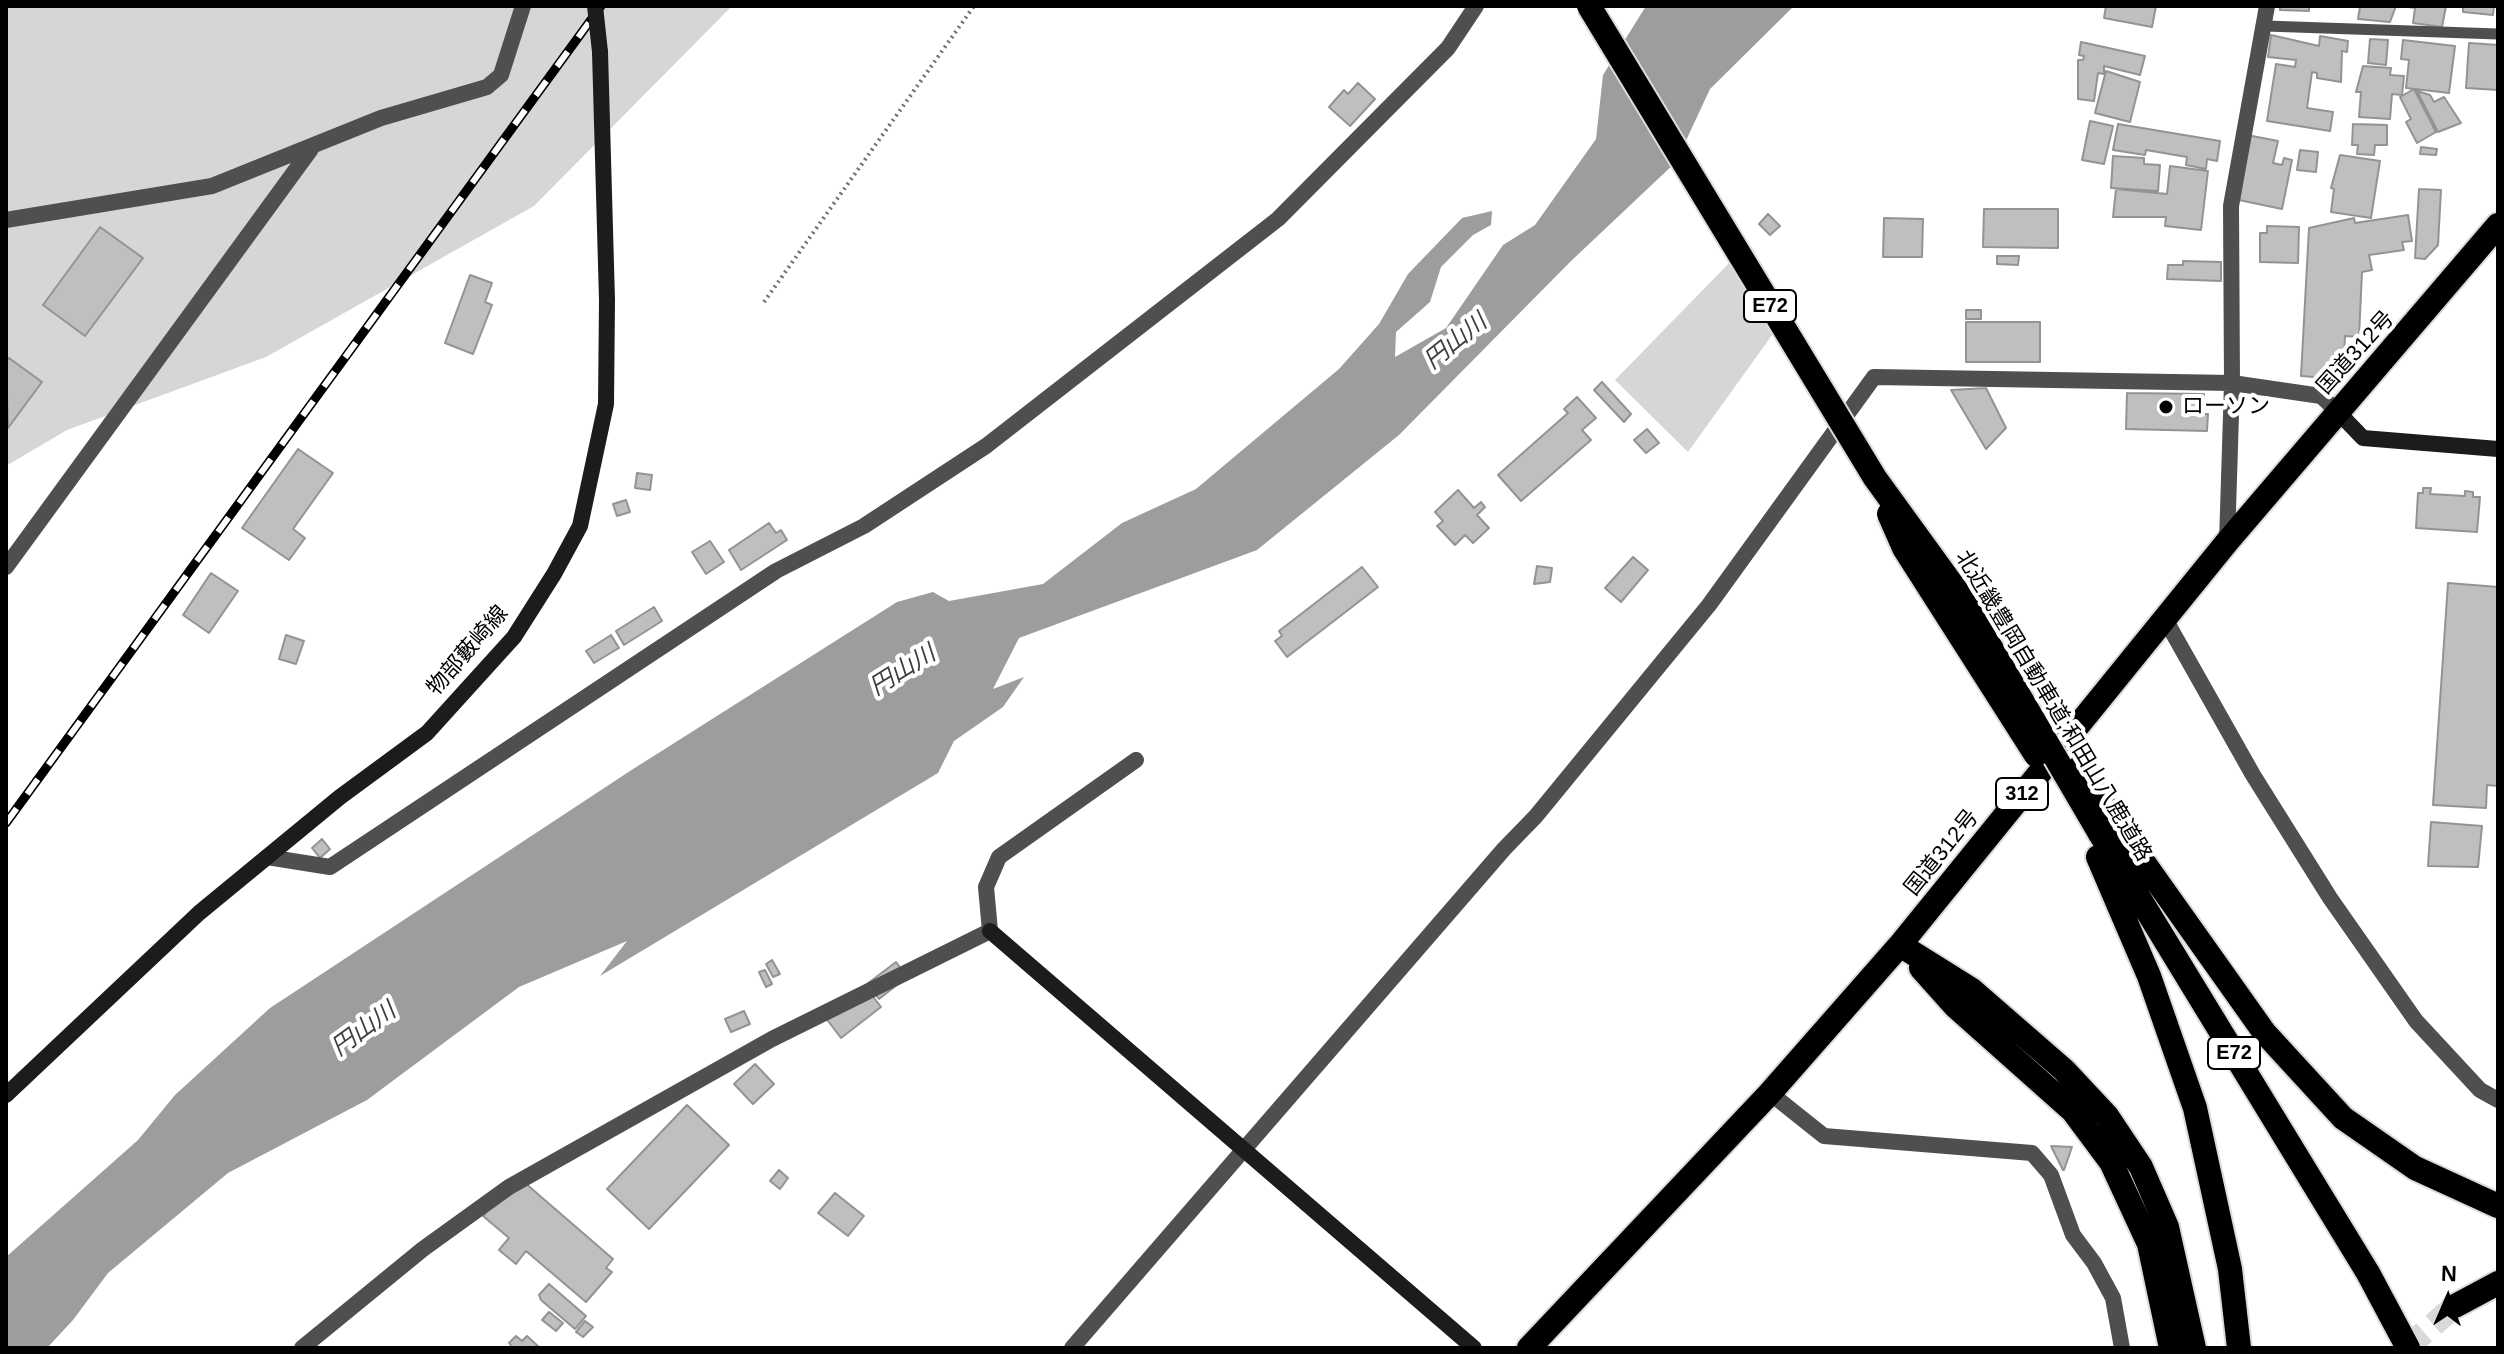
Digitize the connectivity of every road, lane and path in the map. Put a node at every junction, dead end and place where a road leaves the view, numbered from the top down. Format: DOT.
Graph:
graph roads {
  1 [pos="523,6"];
  2 [pos="595,6"];
  3 [pos="974,6"];
  4 [pos="1476,6"];
  5 [pos="1589,6"];
  6 [pos="2267,6"];
  7 [pos="2266,26"];
  8 [pos="2498,34"];
  9 [pos="312,148"];
  10 [pos="6,220"];
  11 [pos="2498,225"];
  12 [pos="764,302"];
  13 [pos="2232,383"];
  14 [pos="2338,412"];
  15 [pos="2498,449"];
  16 [pos="1875,478"];
  17 [pos="2227,542"];
  18 [pos="6,567"];
  19 [pos="2165,619"];
  20 [pos="1136,760"];
  21 [pos="2101,831"];
  22 [pos="267,857"];
  23 [pos="990,931"];
  24 [pos="1900,945"];
  25 [pos="1770,1093"];
  26 [pos="6,1095"];
  27 [pos="2498,1100"];
  28 [pos="1245,1148"];
  29 [pos="2498,1206"];
  30 [pos="2368,1273"];
  31 [pos="2498,1283"];
  32 [pos="2455,1306"];
  33 [pos="302,1348"];
  34 [pos="1072,1348"];
  35 [pos="1474,1348"];
  36 [pos="1529,1348"];
  37 [pos="2122,1348"];
  38 [pos="2171,1348"];
  39 [pos="2194,1348"];
  40 [pos="2239,1348"];
  41 [pos="2408,1348"];
  42 [pos="2423,1348"];
  1 -- 9 [label="street"];
  2 -- 22 [label="main road, 物部藪崎線, bridge"];
  3 -- 12 [label="path"];
  4 -- 22 [label="street"];
  5 -- 16 [label="highway, 北近畿豊岡自動車道;和田山八鹿道路 / E72, bridge"];
  6 -- 7 [label="street"];
  7 -- 8 [label="lane"];
  7 -- 13 [label="street"];
  9 -- 10 [label="street"];
  9 -- 18 [label="street"];
  11 -- 14 [label="highway, 国道312号 / 312"];
  13 -- 14 [label="street"];
  13 -- 17 [label="street"];
  13 -- 28 [label="street"];
  14 -- 15 [label="main road"];
  14 -- 17 [label="highway, 国道312号 / 312"];
  16 -- 21 [label="highway, 北近畿豊岡自動車道;和田山八鹿道路 / E72, bridge"];
  16 -- 21 [label="highway, bridge"];
  17 -- 19 [label="highway, 国道312号 / 312"];
  19 -- 24 [label="highway, 国道312号 / 312"];
  19 -- 27 [label="street"];
  20 -- 23 [label="street"];
  21 -- 29 [label="highway"];
  21 -- 30 [label="highway, 北近畿豊岡自動車道;和田山八鹿道路 / E72"];
  21 -- 40 [label="highway"];
  22 -- 26 [label="main road, 物部藪崎線"];
  23 -- 28 [label="main road"];
  23 -- 33 [label="street"];
  24 -- 25 [label="highway, 国道312号 / 312"];
  24 -- 38 [label="highway"];
  24 -- 39 [label="highway"];
  25 -- 36 [label="highway, 国道312号 / 312"];
  25 -- 37 [label="street"];
  28 -- 34 [label="street"];
  28 -- 35 [label="main road"];
  30 -- 41 [label="highway, 北近畿豊岡自動車道;和田山八鹿道路 / E72"];
  30 -- 42 [label="highway, 北近畿豊岡自動車道;和田山八鹿道路 / E72"];
  31 -- 32 [label="highway"];
}
